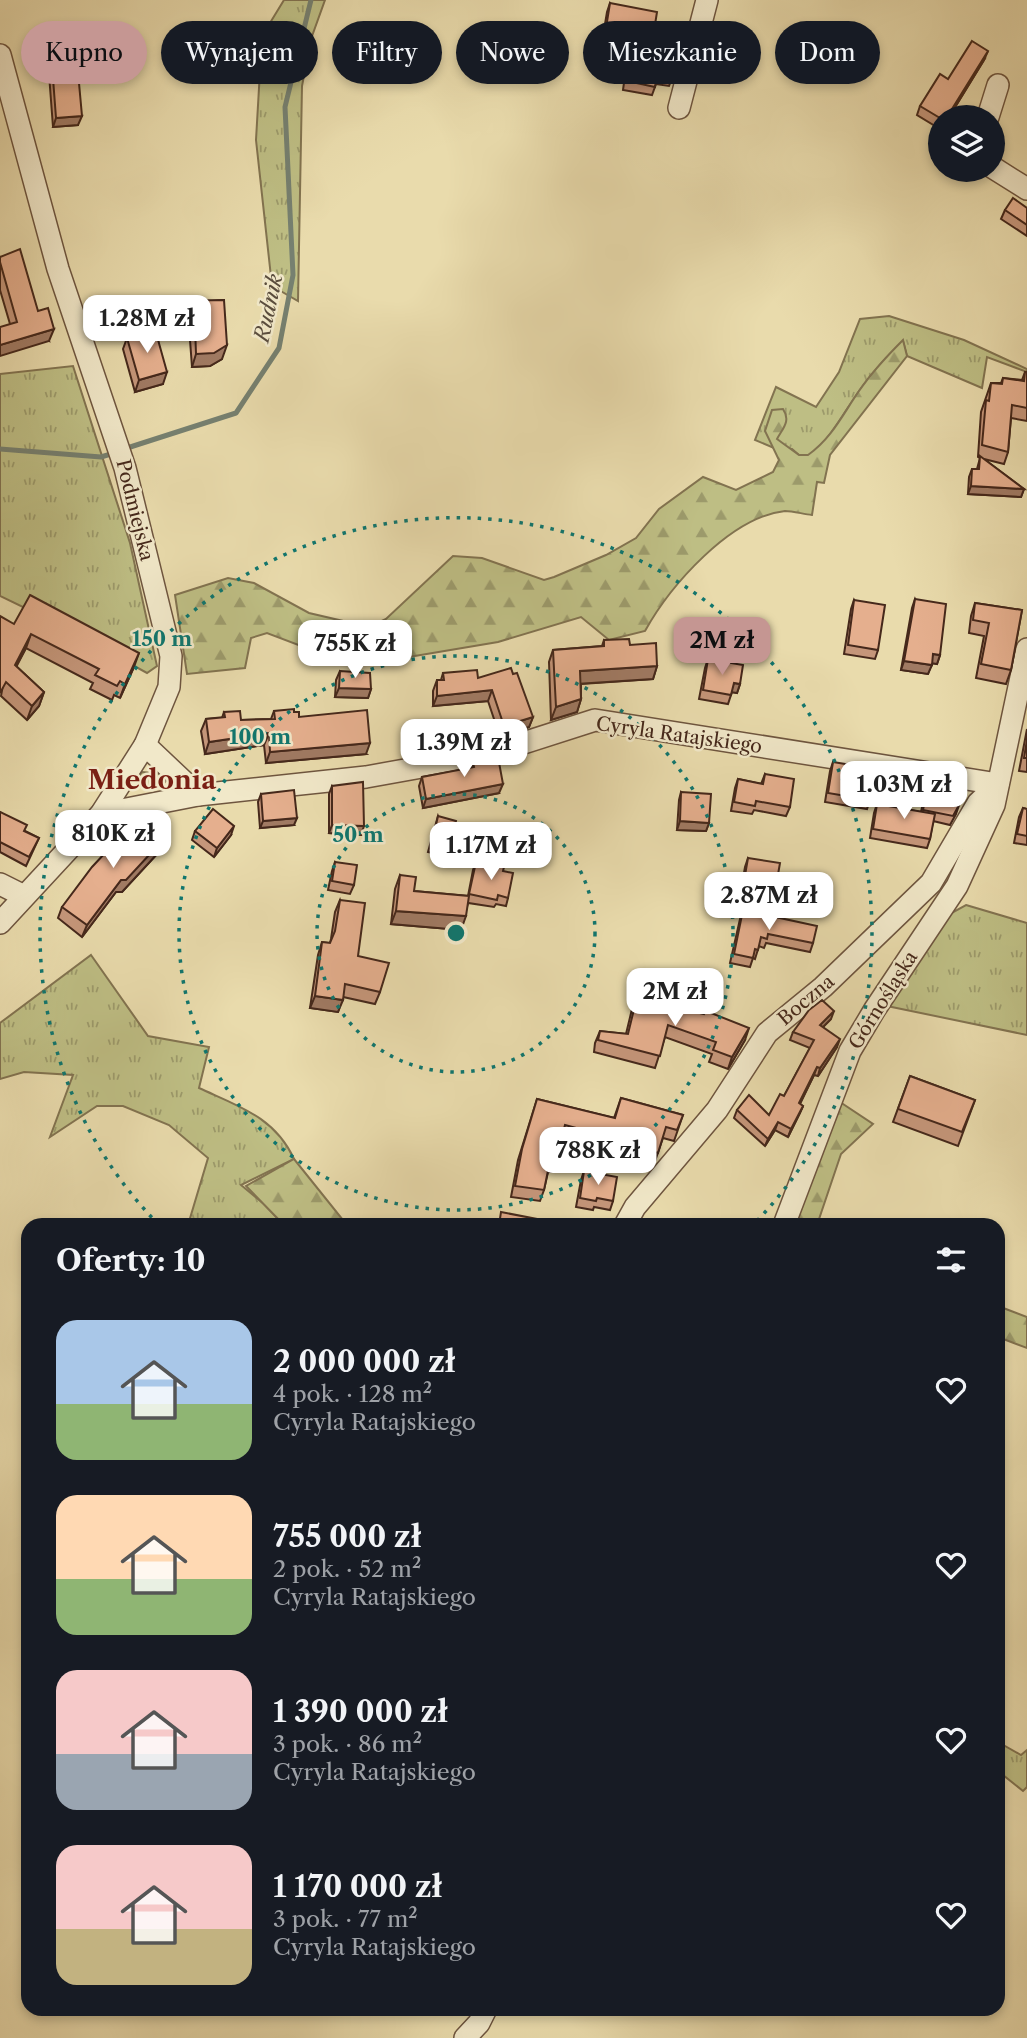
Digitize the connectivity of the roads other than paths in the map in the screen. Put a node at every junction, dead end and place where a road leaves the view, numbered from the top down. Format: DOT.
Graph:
graph roads {
  1 [pos="707,0"];
  2 [pos="0,55"];
  3 [pos="998,85"];
  4 [pos="992,105"];
  5 [pos="678,108"];
  6 [pos="1005,175"];
  7 [pos="1027,189"];
  8 [pos="1027,649"];
  9 [pos="145,745"];
  10 [pos="998,785"];
  11 [pos="198,795"];
  12 [pos="101,814"];
  13 [pos="0,884"];
  14 [pos="24,896"];
  15 [pos="0,923"];
  16 [pos="629,1218"];
  17 [pos="787,1218"];
  18 [pos="482,2016"];
  19 [pos="465,2038"];
  1 -- 5 [label="street"];
  2 -- 9 [label="street, Podmiejska"];
  3 -- 4 [label="street"];
  6 -- 7 [label="street"];
  8 -- 10 [label="street, Górnośląska"];
  9 -- 11 [label="street"];
  9 -- 12 [label="street, Podmiejska"];
  10 -- 11 [label="street, Cyryla Ratajskiego"];
  10 -- 16 [label="street, Boczna"];
  10 -- 17 [label="street, Górnośląska"];
  11 -- 12 [label="street, Cyryla Ratajskiego"];
  12 -- 14 [label="street, Podmiejska"];
  13 -- 14 [label="street"];
  14 -- 15 [label="street, Podmiejska"];
  18 -- 19 [label="street"];
}
